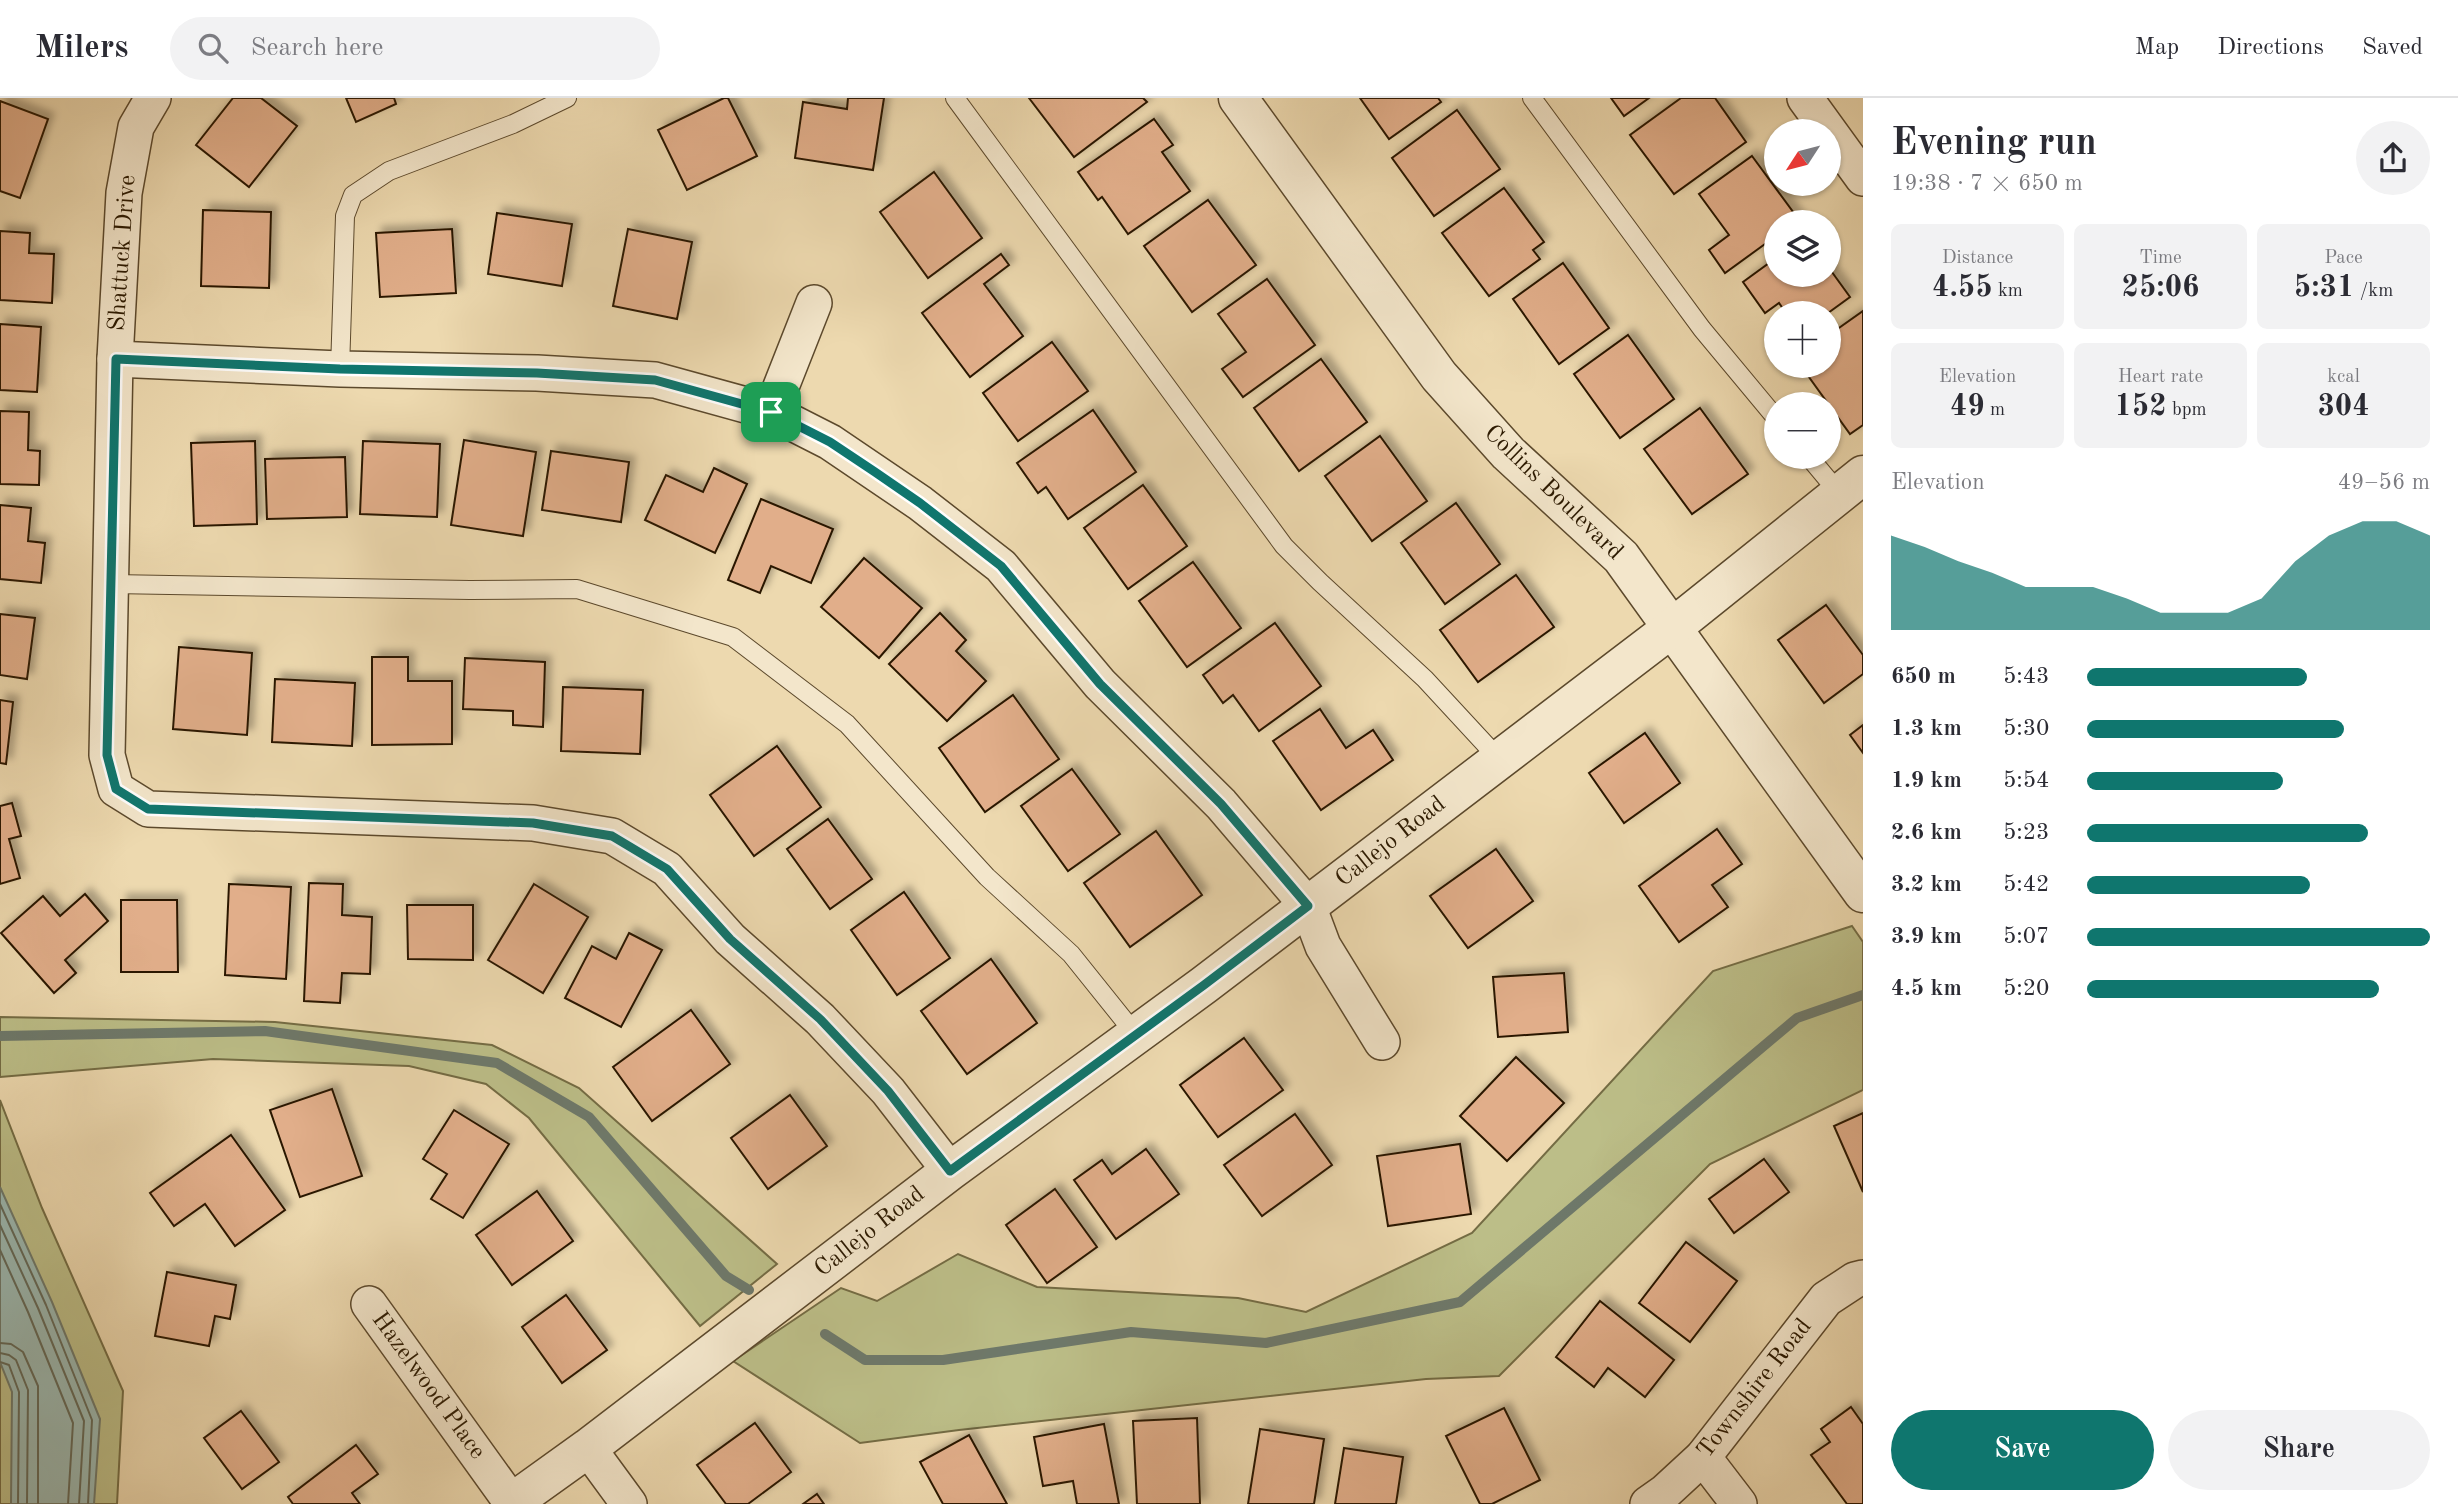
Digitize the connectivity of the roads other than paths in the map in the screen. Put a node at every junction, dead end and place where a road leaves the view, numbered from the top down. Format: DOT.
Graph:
graph roads {
  1 [pos="153,98"];
  2 [pos="567,98"];
  3 [pos="956,98"];
  4 [pos="1238,98"];
  5 [pos="1532,98"];
  6 [pos="1805,98"];
  7 [pos="1863,178"];
  8 [pos="814,303"];
  9 [pos="116,359"];
  10 [pos="340,369"];
  11 [pos="1764,404"];
  12 [pos="771,412"];
  13 [pos="1828,469"];
  14 [pos="1851,484"];
  15 [pos="112,584"];
  16 [pos="1672,628"];
  17 [pos="1499,760"];
  18 [pos="1863,893"];
  19 [pos="1308,906"];
  20 [pos="1136,1035"];
  21 [pos="1382,1042"];
  22 [pos="950,1171"];
  23 [pos="1863,1278"];
  24 [pos="369,1304"];
  25 [pos="588,1448"];
  26 [pos="1703,1457"];
  27 [pos="511,1503"];
  28 [pos="628,1504"];
  29 [pos="1648,1504"];
  30 [pos="1739,1504"];
  1 -- 9 [label="street, Shattuck Drive"];
  2 -- 10 [label="lane"];
  3 -- 17 [label="lane"];
  4 -- 16 [label="street, Collins Boulevard"];
  5 -- 11 [label="lane"];
  6 -- 7 [label="street"];
  8 -- 12 [label="street"];
  9 -- 10 [label="street"];
  9 -- 15 [label="street, Shattuck Drive"];
  10 -- 12 [label="street"];
  12 -- 19 [label="street"];
  13 -- 14 [label="lane"];
  14 -- 16 [label="street, Callejo Road"];
  15 -- 20 [label="lane"];
  15 -- 22 [label="street, Shattuck Drive"];
  16 -- 17 [label="street, Callejo Road"];
  16 -- 18 [label="street, Collins Boulevard"];
  17 -- 19 [label="street, Callejo Road"];
  19 -- 20 [label="street, Callejo Road"];
  19 -- 21 [label="street"];
  20 -- 22 [label="street, Callejo Road"];
  22 -- 25 [label="street, Callejo Road"];
  23 -- 26 [label="street, Townshire Road"];
  24 -- 27 [label="street, Hazelwood Place"];
  25 -- 27 [label="street, Callejo Road"];
  25 -- 28 [label="street"];
  26 -- 29 [label="street, Townshire Road"];
  26 -- 30 [label="street"];
}
